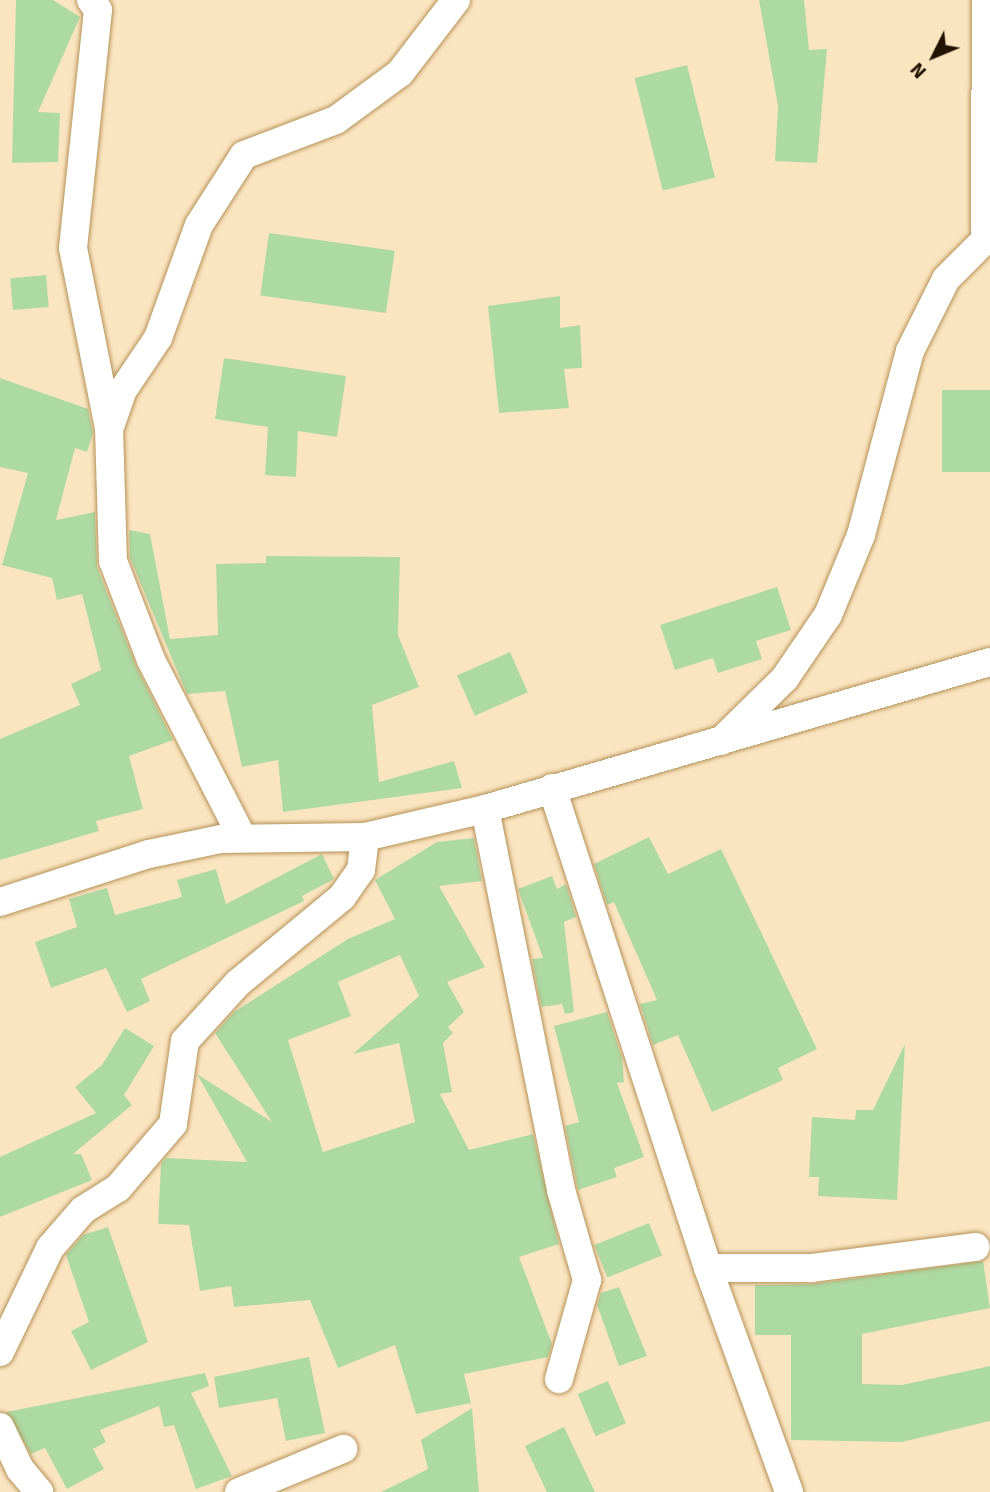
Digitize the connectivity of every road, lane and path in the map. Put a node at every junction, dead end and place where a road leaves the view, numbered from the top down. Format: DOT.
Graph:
graph roads {
  1 [pos="91,0"];
  2 [pos="456,0"];
  3 [pos="986,0"];
  4 [pos="988,241"];
  5 [pos="109,428"];
  6 [pos="990,662"];
  7 [pos="719,743"];
  8 [pos="552,788"];
  9 [pos="485,808"];
  10 [pos="242,837"];
  11 [pos="365,837"];
  12 [pos="0,902"];
  13 [pos="976,1247"];
  14 [pos="708,1268"];
  15 [pos="0,1352"];
  16 [pos="559,1379"];
  17 [pos="0,1427"];
  18 [pos="343,1449"];
  19 [pos="40,1492"];
  20 [pos="239,1492"];
  21 [pos="789,1492"];
  1 -- 5 [label="street"];
  2 -- 5 [label="street"];
  3 -- 4 [label="street"];
  4 -- 7 [label="street"];
  5 -- 10 [label="street"];
  6 -- 7 [label="street"];
  7 -- 8 [label="street"];
  8 -- 9 [label="street"];
  8 -- 14 [label="street"];
  9 -- 11 [label="street"];
  9 -- 16 [label="street"];
  10 -- 11 [label="street"];
  10 -- 12 [label="street"];
  11 -- 15 [label="street"];
  13 -- 14 [label="street"];
  14 -- 21 [label="street"];
  17 -- 19 [label="street"];
  18 -- 20 [label="street"];
}
